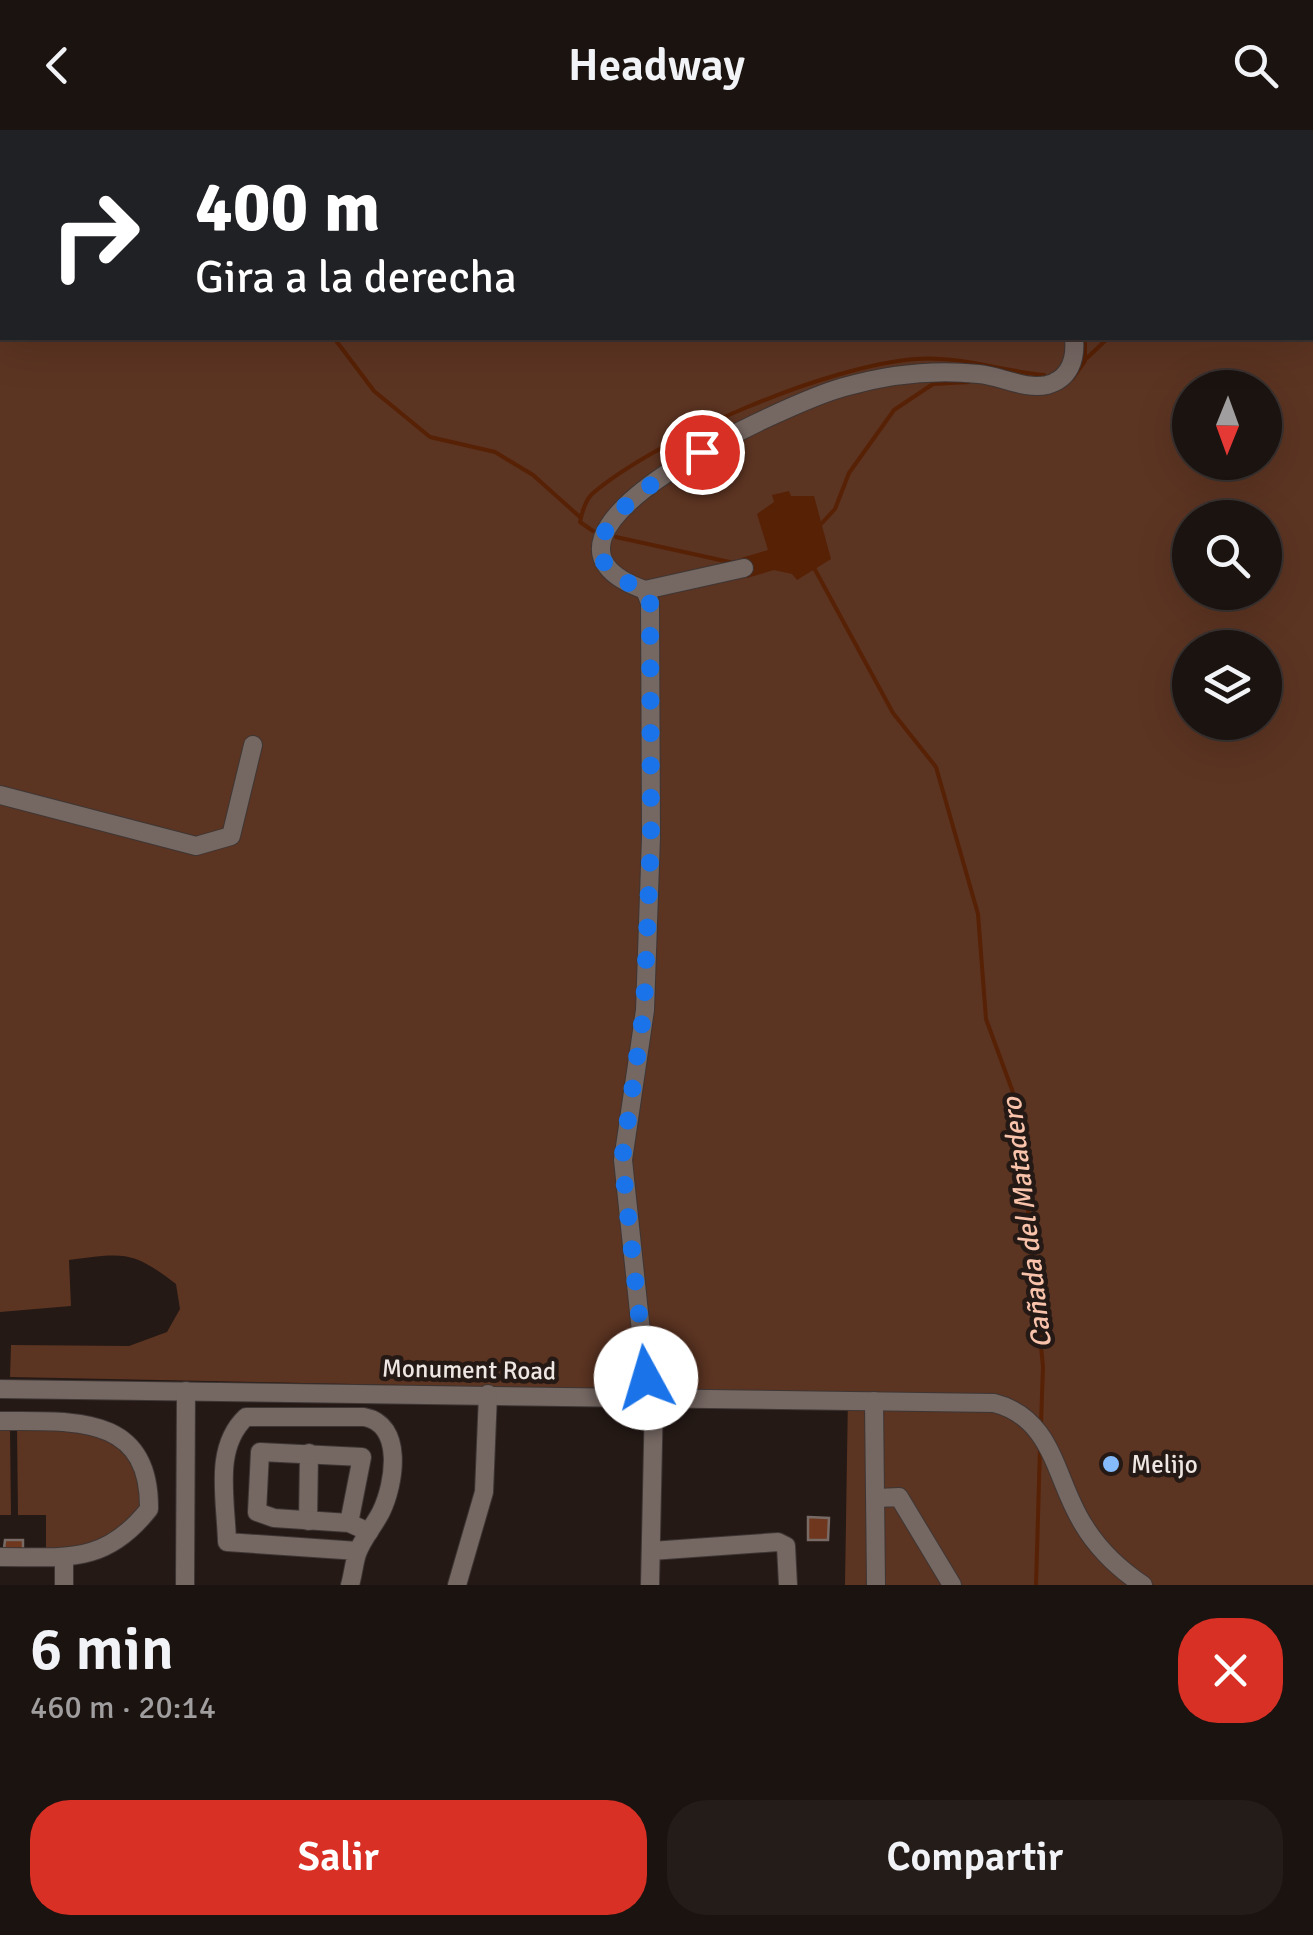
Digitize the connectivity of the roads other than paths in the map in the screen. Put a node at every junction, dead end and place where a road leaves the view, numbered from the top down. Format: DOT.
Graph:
graph roads {
  1 [pos="1074,340"];
  2 [pos="744,568"];
  3 [pos="645,590"];
  4 [pos="253,746"];
  5 [pos="0,795"];
  6 [pos="0,1389"];
  7 [pos="186,1391"];
  8 [pos="488,1394"];
  9 [pos="654,1397"];
  10 [pos="874,1401"];
  11 [pos="0,1422"];
  12 [pos="310,1453"];
  13 [pos="878,1498"];
  14 [pos="308,1520"];
  15 [pos="348,1523"];
  16 [pos="369,1532"];
  17 [pos="650,1550"];
  18 [pos="358,1551"];
  19 [pos="0,1557"];
  20 [pos="64,1557"];
  21 [pos="64,1585"];
  22 [pos="185,1585"];
  23 [pos="350,1585"];
  24 [pos="456,1585"];
  25 [pos="650,1585"];
  26 [pos="788,1585"];
  27 [pos="876,1585"];
  28 [pos="952,1585"];
  29 [pos="1143,1585"];
  1 -- 3 [label="street"];
  2 -- 3 [label="street"];
  3 -- 9 [label="street"];
  4 -- 5 [label="street"];
  6 -- 7 [label="street, Monument Road"];
  7 -- 8 [label="street, Monument Road"];
  7 -- 22 [label="street"];
  8 -- 9 [label="street, Monument Road"];
  8 -- 24 [label="street"];
  9 -- 10 [label="street, Monument Road"];
  9 -- 17 [label="street"];
  10 -- 13 [label="street"];
  10 -- 29 [label="street, Monument Road"];
  11 -- 20 [label="street"];
  12 -- 14 [label="street"];
  12 -- 14 [label="street"];
  12 -- 15 [label="street"];
  13 -- 27 [label="street"];
  13 -- 28 [label="street"];
  14 -- 15 [label="street"];
  15 -- 16 [label="street"];
  16 -- 18 [label="street"];
  16 -- 18 [label="street"];
  17 -- 25 [label="street"];
  17 -- 26 [label="street"];
  18 -- 23 [label="street"];
  19 -- 20 [label="street"];
  20 -- 21 [label="street"];
}
